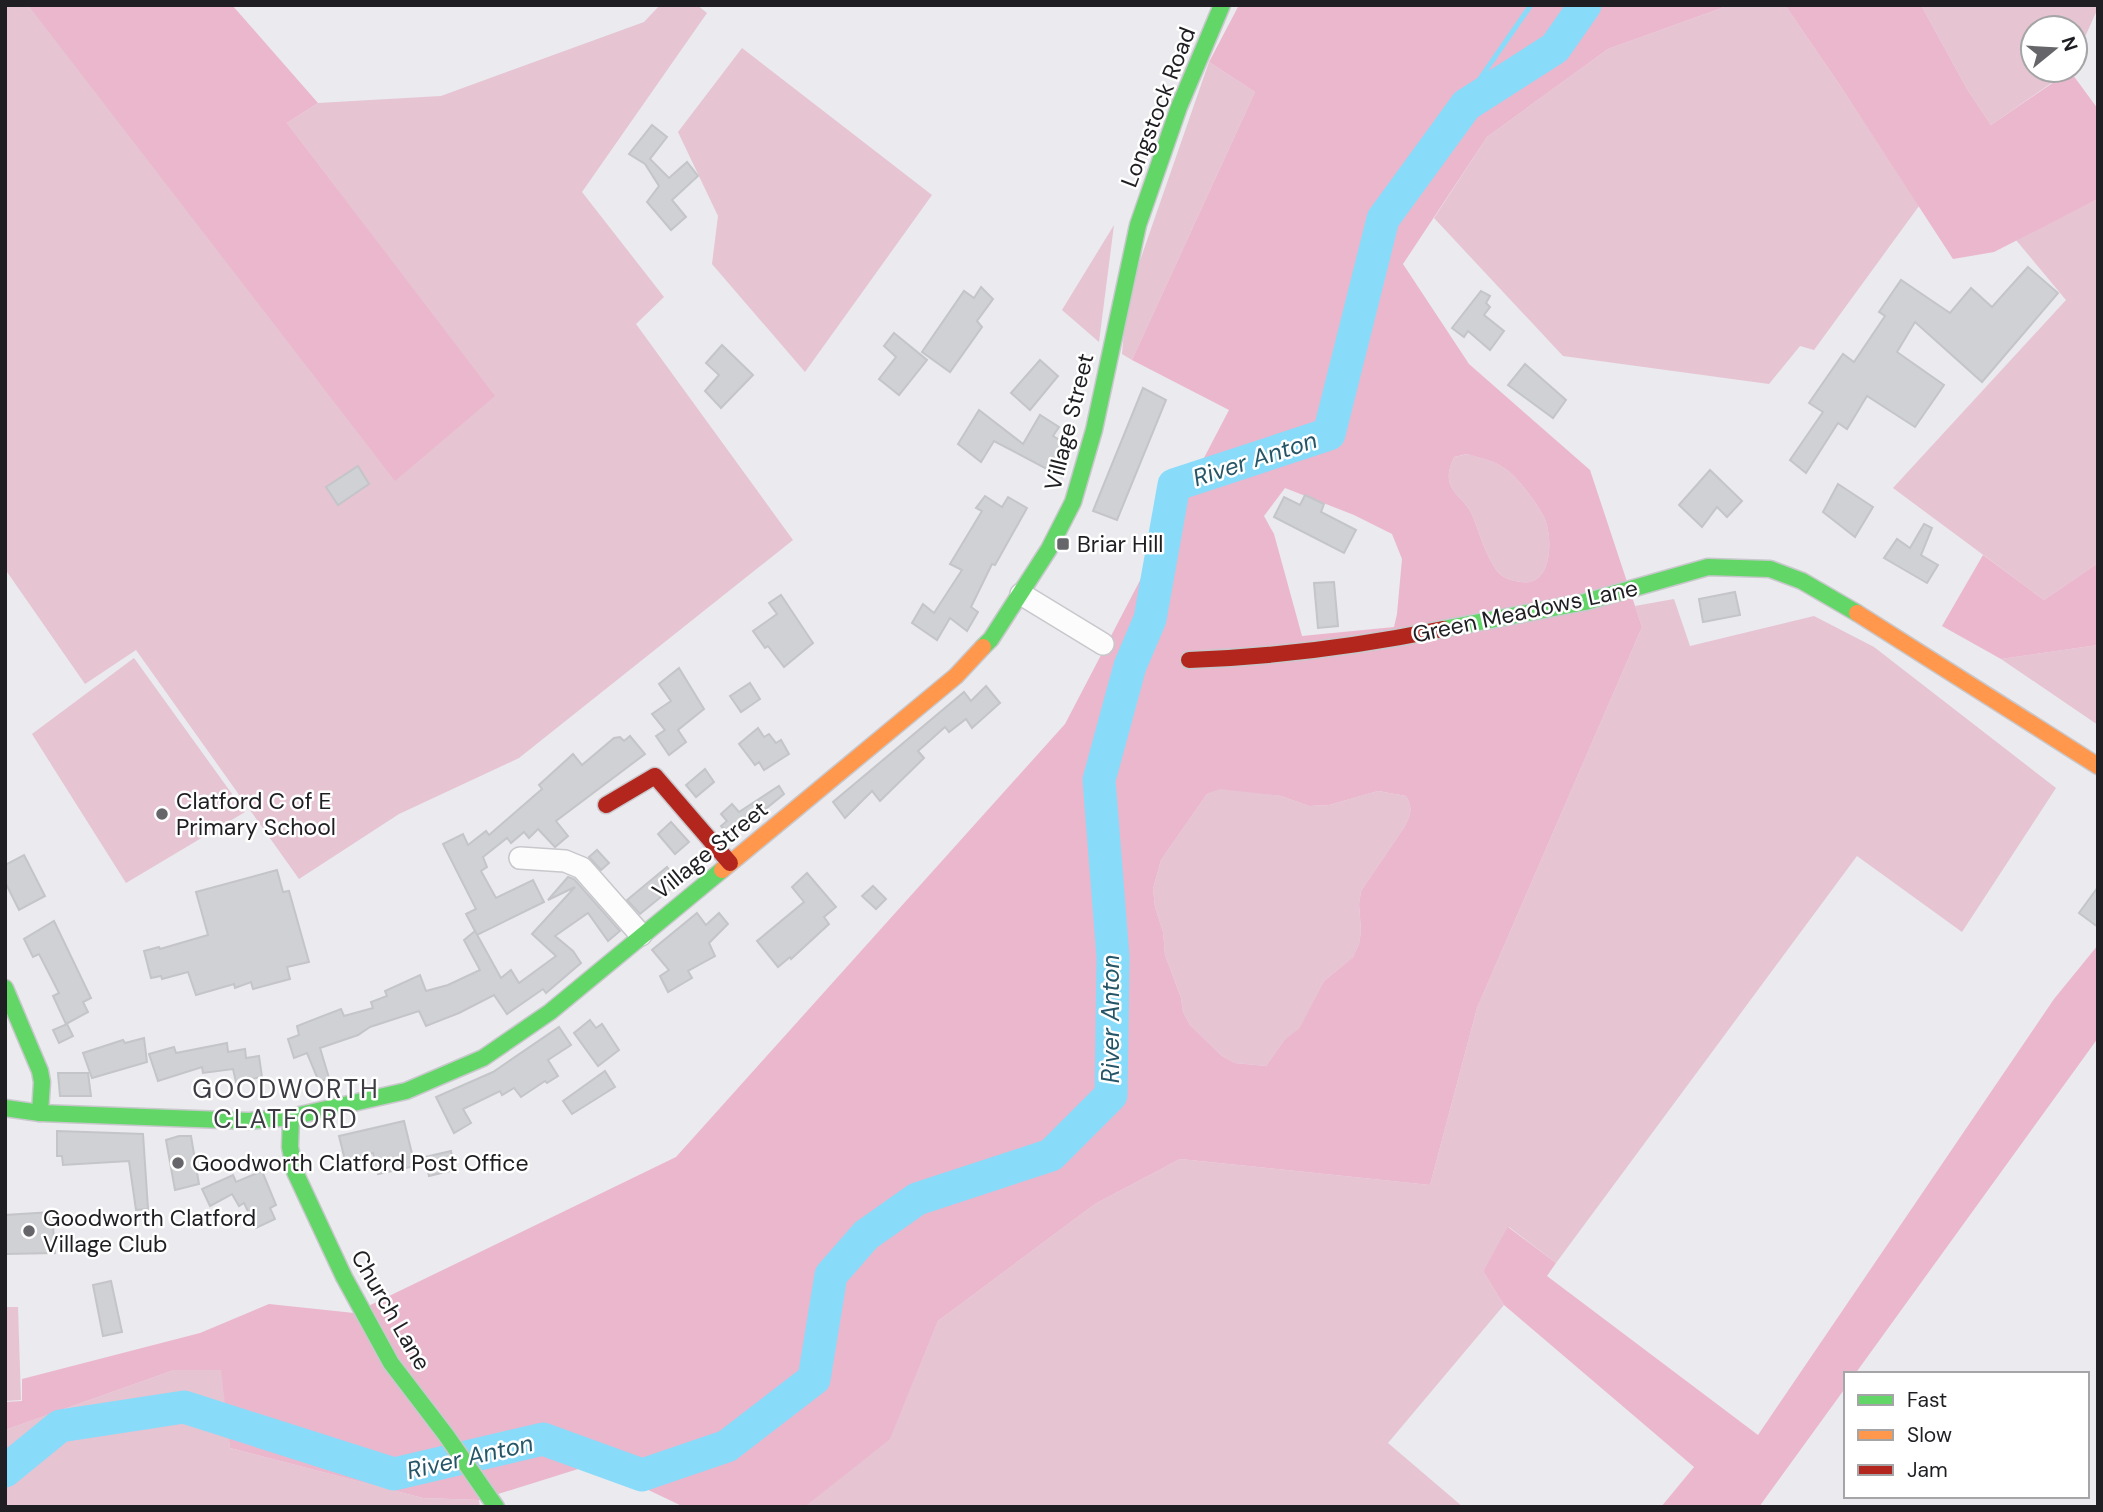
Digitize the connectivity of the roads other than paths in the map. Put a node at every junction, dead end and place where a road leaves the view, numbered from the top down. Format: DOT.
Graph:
graph roads {
  1 [pos="1222,5"];
  2 [pos="1138,225"];
  3 [pos="1021,593"];
  4 [pos="1103,644"];
  5 [pos="1189,660"];
  6 [pos="2098,766"];
  7 [pos="606,805"];
  8 [pos="520,859"];
  9 [pos="730,863"];
  10 [pos="641,935"];
  11 [pos="5,988"];
  12 [pos="5,1108"];
  13 [pos="40,1113"];
  14 [pos="291,1117"];
  15 [pos="494,1505"];
  1 -- 2 [label="street, Longstock Road"];
  2 -- 3 [label="street, Village Street"];
  3 -- 4 [label="street"];
  3 -- 9 [label="street, Village Street"];
  5 -- 6 [label="street, Green Meadows Lane"];
  7 -- 9 [label="street"];
  8 -- 10 [label="street"];
  9 -- 10 [label="street, Village Street"];
  10 -- 14 [label="street, Village Street"];
  11 -- 13 [label="street"];
  12 -- 13 [label="street, Village Street"];
  13 -- 14 [label="street, Village Street"];
  14 -- 15 [label="street, Church Lane"];
}
